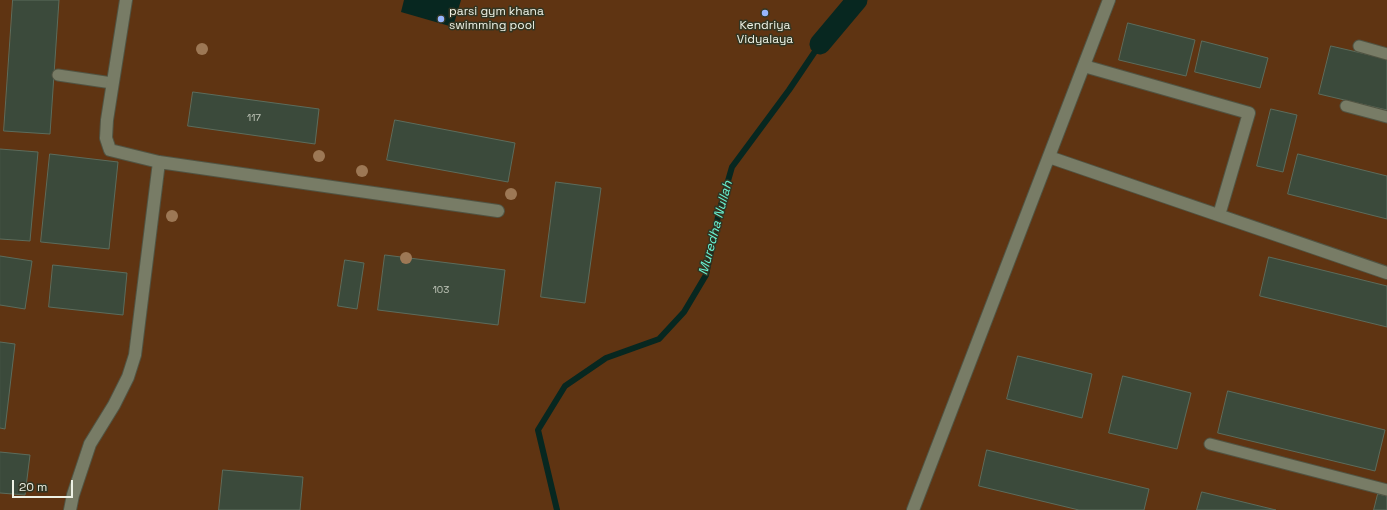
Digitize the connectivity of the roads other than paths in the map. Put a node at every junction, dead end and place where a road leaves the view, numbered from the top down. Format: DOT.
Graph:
graph roads {
  1 [pos="126,0"];
  2 [pos="1109,0"];
  3 [pos="1359,46"];
  4 [pos="1387,54"];
  5 [pos="1084,66"];
  6 [pos="58,75"];
  7 [pos="112,84"];
  8 [pos="1346,106"];
  9 [pos="1387,117"];
  10 [pos="1049,157"];
  11 [pos="159,162"];
  12 [pos="498,211"];
  13 [pos="1219,215"];
  14 [pos="1387,273"];
  15 [pos="1210,444"];
  16 [pos="1387,490"];
  17 [pos="70,510"];
  18 [pos="913,510"];
  1 -- 7 [label="street"];
  2 -- 5 [label="street"];
  3 -- 4 [label="lane"];
  5 -- 10 [label="street"];
  5 -- 13 [label="street"];
  6 -- 7 [label="lane"];
  7 -- 11 [label="street"];
  8 -- 9 [label="lane"];
  10 -- 13 [label="street"];
  10 -- 18 [label="street"];
  11 -- 12 [label="street"];
  11 -- 17 [label="street"];
  13 -- 14 [label="street"];
  15 -- 16 [label="lane"];
}
